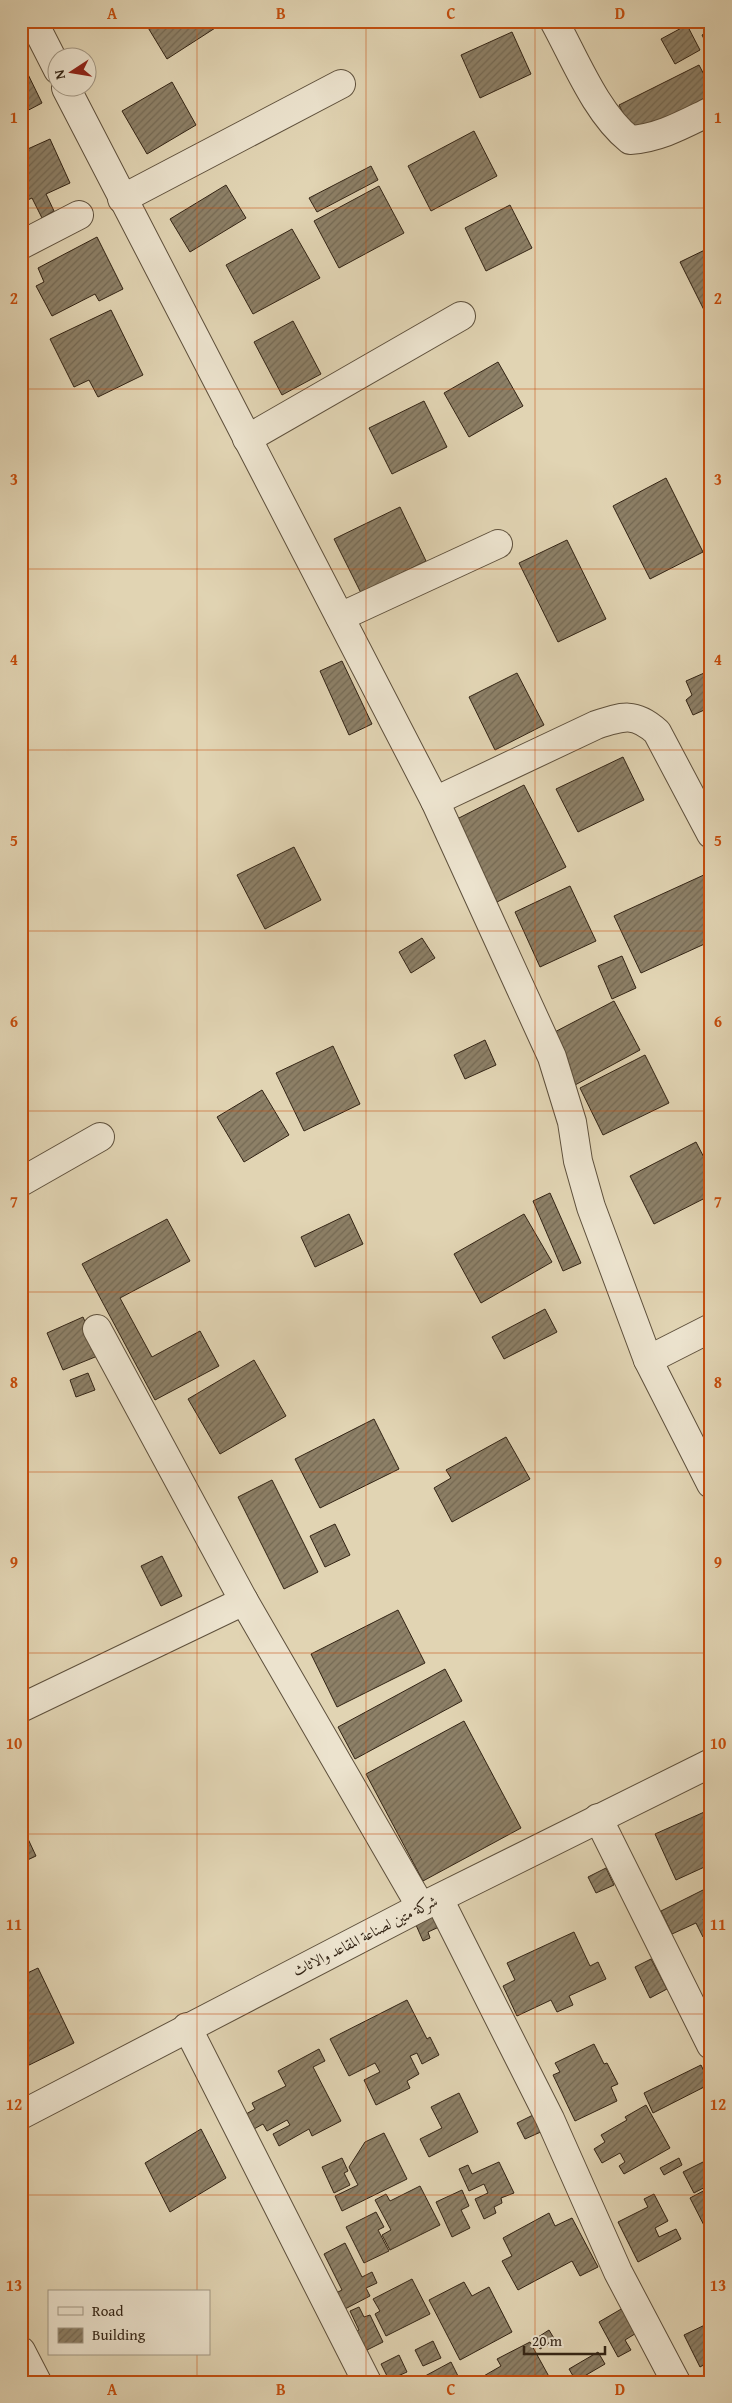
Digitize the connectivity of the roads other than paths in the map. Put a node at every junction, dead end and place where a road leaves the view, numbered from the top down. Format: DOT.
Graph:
graph roads {
  1 [pos="33,21"];
  2 [pos="554,21"];
  3 [pos="48,50"];
  4 [pos="342,84"];
  5 [pos="71,98"];
  6 [pos="711,112"];
  7 [pos="122,199"];
  8 [pos="79,215"];
  9 [pos="21,245"];
  10 [pos="461,316"];
  11 [pos="247,439"];
  12 [pos="498,544"];
  13 [pos="340,618"];
  14 [pos="435,801"];
  15 [pos="711,834"];
  16 [pos="100,1137"];
  17 [pos="21,1182"];
  18 [pos="711,1328"];
  19 [pos="97,1329"];
  20 [pos="648,1360"];
  21 [pos="711,1484"];
  22 [pos="244,1601"];
  23 [pos="21,1708"];
  24 [pos="711,1763"];
  25 [pos="598,1818"];
  26 [pos="430,1903"];
  27 [pos="187,2027"];
  28 [pos="711,2045"];
  29 [pos="21,2115"];
  30 [pos="21,2351"];
  31 [pos="37,2382"];
  32 [pos="367,2382"];
  33 [pos="676,2382"];
  1 -- 3 [label="street"];
  2 -- 6 [label="street"];
  4 -- 7 [label="street"];
  5 -- 7 [label="street"];
  7 -- 11 [label="street"];
  8 -- 9 [label="street"];
  10 -- 11 [label="street"];
  11 -- 13 [label="street"];
  12 -- 13 [label="street"];
  13 -- 14 [label="street"];
  14 -- 15 [label="street"];
  14 -- 20 [label="street"];
  16 -- 17 [label="street"];
  18 -- 20 [label="street"];
  19 -- 22 [label="street"];
  20 -- 21 [label="street"];
  22 -- 23 [label="street"];
  22 -- 26 [label="street"];
  24 -- 25 [label="street, شركة متين لصناعة المقاعد والاثاث"];
  25 -- 26 [label="street, شركة متين لصناعة المقاعد والاثاث"];
  25 -- 28 [label="street"];
  26 -- 27 [label="street, شركة متين لصناعة المقاعد والاثاث"];
  26 -- 33 [label="street"];
  27 -- 29 [label="street, شركة متين لصناعة المقاعد والاثاث"];
  27 -- 32 [label="street"];
  30 -- 31 [label="street"];
}
